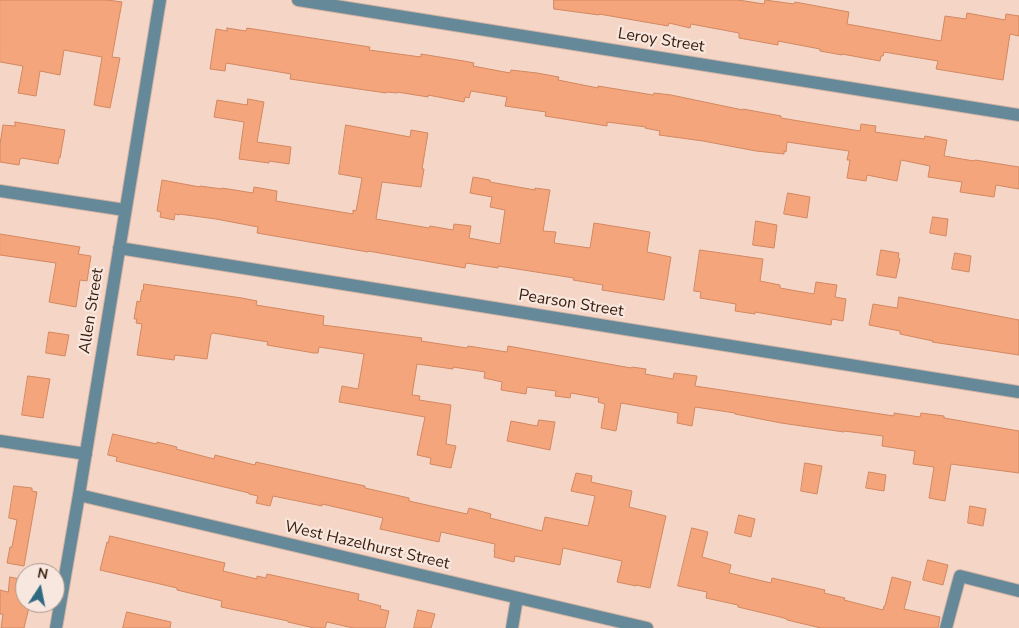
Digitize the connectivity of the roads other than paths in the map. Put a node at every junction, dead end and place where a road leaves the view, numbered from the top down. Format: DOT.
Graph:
graph roads {
  1 [pos="160,0"];
  2 [pos="298,0"];
  3 [pos="1019,115"];
  4 [pos="0,191"];
  5 [pos="125,210"];
  6 [pos="119,248"];
  7 [pos="1019,392"];
  8 [pos="0,440"];
  9 [pos="86,454"];
  10 [pos="79,495"];
  11 [pos="1019,591"];
  12 [pos="517,598"];
  13 [pos="56,628"];
  14 [pos="512,628"];
  15 [pos="647,628"];
  16 [pos="946,628"];
  1 -- 5 [label="street, Allen Street"];
  2 -- 3 [label="street, Leroy Street"];
  4 -- 5 [label="street"];
  5 -- 6 [label="street, Allen Street"];
  6 -- 7 [label="street, Pearson Street"];
  6 -- 9 [label="street, Allen Street"];
  8 -- 9 [label="street"];
  9 -- 10 [label="street, Allen Street"];
  10 -- 12 [label="street, West Hazelhurst Street"];
  10 -- 13 [label="street, Allen Street"];
  11 -- 16 [label="street"];
  12 -- 14 [label="street"];
  12 -- 15 [label="street, West Hazelhurst Street"];
}
